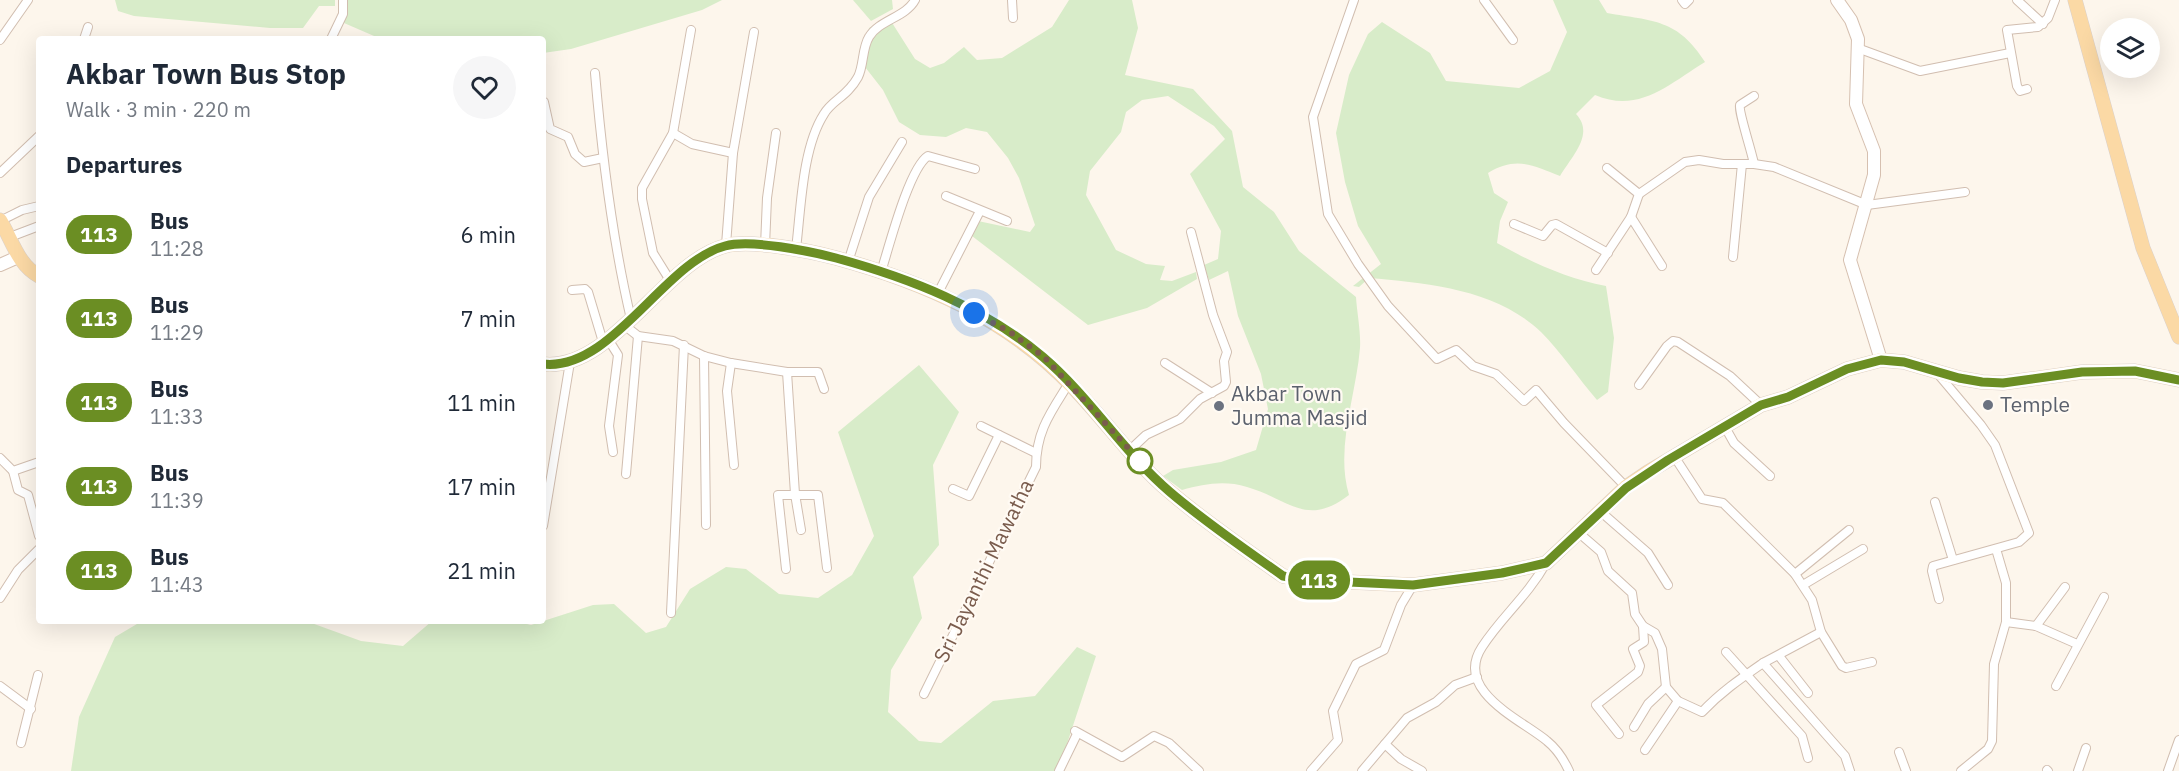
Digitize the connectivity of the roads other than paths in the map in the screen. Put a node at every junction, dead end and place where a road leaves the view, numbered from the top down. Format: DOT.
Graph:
graph roads {
  1 [pos="28,0"];
  2 [pos="343,0"];
  3 [pos="915,0"];
  4 [pos="1012,0"];
  5 [pos="1354,0"];
  6 [pos="1484,0"];
  7 [pos="1682,0"];
  8 [pos="1689,0"];
  9 [pos="2017,0"];
  10 [pos="2055,0"];
  11 [pos="2075,0"];
  12 [pos="1843,2"];
  13 [pos="1013,18"];
  14 [pos="2043,24"];
  15 [pos="88,27"];
  16 [pos="691,30"];
  17 [pos="754,32"];
  18 [pos="85,36"];
  19 [pos="332,36"];
  20 [pos="0,40"];
  21 [pos="1513,40"];
  22 [pos="1860,50"];
  23 [pos="2010,53"];
  24 [pos="596,73"];
  25 [pos="2027,89"];
  26 [pos="1754,96"];
  27 [pos="546,111"];
  28 [pos="776,133"];
  29 [pos="673,134"];
  30 [pos="36,139"];
  31 [pos="902,142"];
  32 [pos="733,153"];
  33 [pos="603,158"];
  34 [pos="1742,164"];
  35 [pos="1754,164"];
  36 [pos="1607,168"];
  37 [pos="975,169"];
  38 [pos="0,173"];
  39 [pos="1965,192"];
  40 [pos="1639,194"];
  41 [pos="946,196"];
  42 [pos="1867,205"];
  43 [pos="36,207"];
  44 [pos="980,211"];
  45 [pos="1630,217"];
  46 [pos="0,220"];
  47 [pos="1007,221"];
  48 [pos="1514,224"];
  49 [pos="36,227"];
  50 [pos="1191,232"];
  51 [pos="10,237"];
  52 [pos="726,245"];
  53 [pos="765,246"];
  54 [pos="796,249"];
  55 [pos="1608,253"];
  56 [pos="1733,256"];
  57 [pos="18,257"];
  58 [pos="848,261"];
  59 [pos="0,265"];
  60 [pos="1662,266"];
  61 [pos="1596,270"];
  62 [pos="880,272"];
  63 [pos="36,274"];
  64 [pos="671,282"];
  65 [pos="572,290"];
  66 [pos="938,293"];
  67 [pos="628,322"];
  68 [pos="638,336"];
  69 [pos="2179,337"];
  70 [pos="605,341"];
  71 [pos="684,345"];
  72 [pos="704,356"];
  73 [pos="1881,360"];
  74 [pos="570,362"];
  75 [pos="731,363"];
  76 [pos="1166,363"];
  77 [pos="546,364"];
  78 [pos="1935,371"];
  79 [pos="787,372"];
  80 [pos="2179,380"];
  81 [pos="1069,383"];
  82 [pos="1639,385"];
  83 [pos="824,389"];
  84 [pos="1212,393"];
  85 [pos="1761,405"];
  86 [pos="981,426"];
  87 [pos="1725,427"];
  88 [pos="999,435"];
  89 [pos="1130,450"];
  90 [pos="612,452"];
  91 [pos="1036,453"];
  92 [pos="1674,456"];
  93 [pos="0,458"];
  94 [pos="36,463"];
  95 [pos="734,465"];
  96 [pos="13,471"];
  97 [pos="626,474"];
  98 [pos="1770,476"];
  99 [pos="1626,488"];
  100 [pos="953,489"];
  101 [pos="795,494"];
  102 [pos="1935,502"];
  103 [pos="546,508"];
  104 [pos="1600,512"];
  105 [pos="36,525"];
  106 [pos="706,525"];
  107 [pos="801,530"];
  108 [pos="1849,530"];
  109 [pos="1579,532"];
  110 [pos="1863,549"];
  111 [pos="1996,549"];
  112 [pos="36,552"];
  113 [pos="1953,560"];
  114 [pos="1546,563"];
  115 [pos="827,568"];
  116 [pos="786,569"];
  117 [pos="1795,574"];
  118 [pos="1413,585"];
  119 [pos="1668,585"];
  120 [pos="1803,585"];
  121 [pos="2065,587"];
  122 [pos="2104,597"];
  123 [pos="0,598"];
  124 [pos="1939,599"];
  125 [pos="670,613"];
  126 [pos="2006,622"];
  127 [pos="1642,626"];
  128 [pos="2036,626"];
  129 [pos="1821,632"];
  130 [pos="2077,644"];
  131 [pos="1726,652"];
  132 [pos="1779,656"];
  133 [pos="1872,662"];
  134 [pos="1763,663"];
  135 [pos="1747,674"];
  136 [pos="38,675"];
  137 [pos="1477,677"];
  138 [pos="0,686"];
  139 [pos="2056,686"];
  140 [pos="1666,687"];
  141 [pos="1808,693"];
  142 [pos="924,694"];
  143 [pos="1678,701"];
  144 [pos="31,709"];
  145 [pos="1634,727"];
  146 [pos="1619,734"];
  147 [pos="2179,740"];
  148 [pos="21,743"];
  149 [pos="1385,744"];
  150 [pos="2086,748"];
  151 [pos="1645,750"];
  152 [pos="1899,752"];
  153 [pos="1808,758"];
  154 [pos="1059,771"];
  155 [pos="1200,771"];
  156 [pos="1311,771"];
  157 [pos="1362,771"];
  158 [pos="1422,771"];
  159 [pos="1569,771"];
  160 [pos="1850,771"];
  161 [pos="1906,771"];
  162 [pos="1961,771"];
  163 [pos="2078,771"];
  164 [pos="2168,771"];
  1 -- 20 [label="street"];
  2 -- 19 [label="street"];
  3 -- 54 [label="street"];
  4 -- 13 [label="street"];
  5 -- 99 [label="street"];
  6 -- 21 [label="street"];
  7 -- 8 [label="street"];
  9 -- 14 [label="street"];
  10 -- 14 [label="street"];
  11 -- 69 [label="main road"];
  12 -- 22 [label="street"];
  14 -- 23 [label="street"];
  15 -- 18 [label="street"];
  16 -- 29 [label="street"];
  17 -- 32 [label="street"];
  22 -- 23 [label="street"];
  22 -- 42 [label="street"];
  23 -- 25 [label="street"];
  24 -- 33 [label="street"];
  26 -- 35 [label="street"];
  27 -- 33 [label="street"];
  28 -- 53 [label="street"];
  29 -- 32 [label="street"];
  29 -- 64 [label="street"];
  30 -- 38 [label="street"];
  31 -- 58 [label="street"];
  32 -- 52 [label="street"];
  33 -- 67 [label="street"];
  34 -- 35 [label="street"];
  34 -- 40 [label="street"];
  34 -- 56 [label="street"];
  35 -- 42 [label="street"];
  36 -- 40 [label="street"];
  37 -- 62 [label="street"];
  39 -- 42 [label="street"];
  40 -- 45 [label="street"];
  41 -- 44 [label="street"];
  42 -- 73 [label="street"];
  43 -- 46 [label="street"];
  44 -- 47 [label="street"];
  44 -- 66 [label="street"];
  45 -- 55 [label="street"];
  45 -- 60 [label="street"];
  46 -- 51 [label="main road"];
  48 -- 55 [label="street"];
  49 -- 51 [label="street"];
  50 -- 84 [label="street"];
  51 -- 57 [label="main road"];
  52 -- 53 [label="main road"];
  52 -- 64 [label="main road"];
  53 -- 54 [label="main road"];
  54 -- 58 [label="main road"];
  55 -- 61 [label="street"];
  57 -- 59 [label="street"];
  57 -- 63 [label="main road"];
  58 -- 62 [label="main road"];
  62 -- 66 [label="main road"];
  64 -- 67 [label="main road"];
  65 -- 70 [label="street"];
  66 -- 81 [label="main road"];
  67 -- 68 [label="street"];
  67 -- 70 [label="main road"];
  68 -- 71 [label="street"];
  68 -- 97 [label="street"];
  70 -- 74 [label="main road"];
  70 -- 90 [label="street"];
  71 -- 72 [label="street"];
  71 -- 125 [label="street"];
  72 -- 75 [label="street"];
  72 -- 106 [label="street"];
  73 -- 78 [label="main road"];
  73 -- 85 [label="main road"];
  74 -- 77 [label="main road"];
  74 -- 103 [label="street"];
  75 -- 79 [label="street"];
  75 -- 95 [label="street"];
  76 -- 84 [label="street"];
  78 -- 80 [label="main road"];
  78 -- 111 [label="street"];
  79 -- 83 [label="street"];
  79 -- 101 [label="street"];
  81 -- 89 [label="main road"];
  81 -- 91 [label="street, Sri Jayanthi Mawatha"];
  82 -- 85 [label="street"];
  84 -- 89 [label="street"];
  85 -- 87 [label="main road"];
  86 -- 88 [label="street"];
  87 -- 92 [label="main road"];
  87 -- 98 [label="street"];
  88 -- 91 [label="street"];
  88 -- 100 [label="street"];
  89 -- 118 [label="main road"];
  91 -- 142 [label="street, Sri Jayanthi Mawatha"];
  92 -- 99 [label="main road"];
  92 -- 117 [label="street"];
  93 -- 96 [label="street"];
  94 -- 96 [label="street"];
  96 -- 105 [label="street"];
  99 -- 104 [label="main road"];
  101 -- 107 [label="street"];
  101 -- 115 [label="street"];
  101 -- 116 [label="street"];
  102 -- 113 [label="street"];
  104 -- 109 [label="main road"];
  104 -- 119 [label="street"];
  108 -- 117 [label="street"];
  109 -- 114 [label="main road"];
  109 -- 127 [label="street"];
  110 -- 120 [label="street"];
  111 -- 113 [label="street"];
  111 -- 126 [label="street"];
  112 -- 123 [label="street"];
  113 -- 124 [label="street"];
  114 -- 118 [label="main road"];
  114 -- 137 [label="street"];
  117 -- 120 [label="street"];
  118 -- 156 [label="street"];
  120 -- 129 [label="street"];
  121 -- 128 [label="street"];
  122 -- 130 [label="street"];
  126 -- 128 [label="street"];
  126 -- 162 [label="street"];
  127 -- 140 [label="street"];
  127 -- 146 [label="street"];
  128 -- 130 [label="street"];
  129 -- 132 [label="street"];
  129 -- 133 [label="street"];
  130 -- 139 [label="street"];
  131 -- 135 [label="street"];
  132 -- 134 [label="street"];
  132 -- 141 [label="street"];
  134 -- 135 [label="street"];
  134 -- 160 [label="street"];
  135 -- 143 [label="street"];
  135 -- 153 [label="street"];
  136 -- 144 [label="street"];
  137 -- 149 [label="street"];
  137 -- 159 [label="street"];
  138 -- 144 [label="street"];
  140 -- 143 [label="street"];
  140 -- 145 [label="street"];
  143 -- 151 [label="street"];
  144 -- 148 [label="street"];
  147 -- 164 [label="street"];
  149 -- 157 [label="street"];
  149 -- 158 [label="street"];
  150 -- 163 [label="street"];
  152 -- 161 [label="street"];
  154 -- 155 [label="street"];
}
